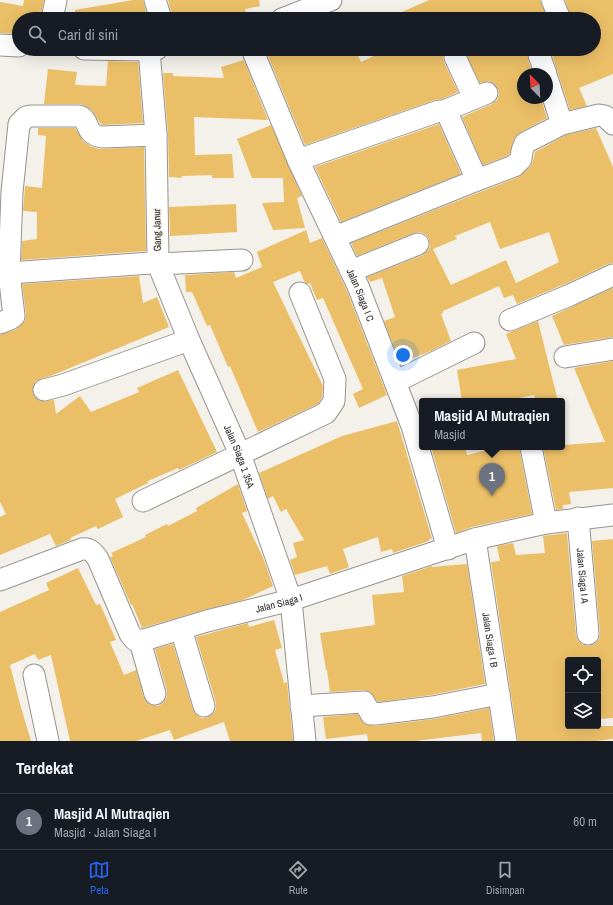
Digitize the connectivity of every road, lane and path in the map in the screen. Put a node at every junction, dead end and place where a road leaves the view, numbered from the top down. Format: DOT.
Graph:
graph roads {
  1 [pos="56,0"];
  2 [pos="155,0"];
  3 [pos="332,0"];
  4 [pos="552,0"];
  5 [pos="53,12"];
  6 [pos="159,12"];
  7 [pos="284,12"];
  8 [pos="557,12"];
  9 [pos="0,45"];
  10 [pos="12,46"];
  11 [pos="153,56"];
  12 [pos="255,56"];
  13 [pos="539,56"];
  14 [pos="455,57"];
  15 [pos="544,68"];
  16 [pos="553,96"];
  17 [pos="444,111"];
  18 [pos="608,119"];
  19 [pos="562,124"];
  20 [pos="156,135"];
  21 [pos="298,160"];
  22 [pos="477,180"];
  23 [pos="335,237"];
  24 [pos="418,244"];
  25 [pos="242,260"];
  26 [pos="351,271"];
  27 [pos="9,272"];
  28 [pos="613,275"];
  29 [pos="300,293"];
  30 [pos="510,320"];
  31 [pos="0,323"];
  32 [pos="189,340"];
  33 [pos="474,343"];
  34 [pos="613,349"];
  35 [pos="565,356"];
  36 [pos="395,382"];
  37 [pos="44,390"];
  38 [pos="419,450"];
  39 [pos="419,450"];
  40 [pos="532,450"];
  41 [pos="240,454"];
  42 [pos="143,501"];
  43 [pos="613,515"];
  44 [pos="578,518"];
  45 [pos="546,523"];
  46 [pos="475,539"];
  47 [pos="448,549"];
  48 [pos="0,580"];
  49 [pos="291,600"];
  50 [pos="181,629"];
  51 [pos="588,634"];
  52 [pos="140,640"];
  53 [pos="34,675"];
  54 [pos="155,694"];
  55 [pos="499,694"];
  56 [pos="204,706"];
  57 [pos="301,706"];
  58 [pos="48,741"];
  59 [pos="305,741"];
  60 [pos="506,741"];
  1 -- 5 [label="street"];
  2 -- 6 [label="street"];
  3 -- 7 [label="street"];
  4 -- 8 [label="street"];
  9 -- 10 [label="street"];
  11 -- 20 [label="street, Gang Janur"];
  12 -- 21 [label="street, Jalan Siaga I C"];
  13 -- 15 [label="street"];
  14 -- 17 [label="street"];
  16 -- 19 [label="street"];
  17 -- 21 [label="street"];
  17 -- 22 [label="street"];
  18 -- 19 [label="street"];
  19 -- 22 [label="street"];
  20 -- 27 [label="street, Gang Janur"];
  20 -- 27 [label="street"];
  21 -- 23 [label="street, Jalan Siaga I C"];
  22 -- 23 [label="street"];
  23 -- 26 [label="street, Jalan Siaga I C"];
  24 -- 26 [label="street"];
  25 -- 32 [label="street, Jalan Siaga 1 35A"];
  26 -- 36 [label="street, Jalan Siaga I C"];
  27 -- 31 [label="street"];
  28 -- 30 [label="street"];
  29 -- 41 [label="street"];
  32 -- 37 [label="street"];
  32 -- 41 [label="street, Jalan Siaga 1 35A"];
  33 -- 36 [label="street"];
  34 -- 35 [label="street"];
  36 -- 39 [label="street, Jalan Siaga I C"];
  38 -- 47 [label="street, Jalan Siaga I C"];
  40 -- 45 [label="street"];
  41 -- 42 [label="street"];
  41 -- 49 [label="street, Jalan Siaga 1 35A"];
  43 -- 44 [label="street, Jalan Siaga I"];
  44 -- 45 [label="street, Jalan Siaga I"];
  44 -- 51 [label="street, Jalan Siaga I A"];
  45 -- 46 [label="street, Jalan Siaga I"];
  46 -- 47 [label="street, Jalan Siaga I"];
  46 -- 55 [label="street, Jalan Siaga I B"];
  47 -- 49 [label="street, Jalan Siaga I"];
  48 -- 52 [label="street"];
  49 -- 50 [label="street, Jalan Siaga I"];
  49 -- 57 [label="street, Jalan Siaga 1 35A"];
  50 -- 52 [label="street, Jalan Siaga I"];
  50 -- 56 [label="street"];
  52 -- 54 [label="street"];
  53 -- 58 [label="street"];
  55 -- 57 [label="street"];
  55 -- 60 [label="street, Jalan Siaga I B"];
  57 -- 59 [label="street, Jalan Siaga 1 35A"];
}
